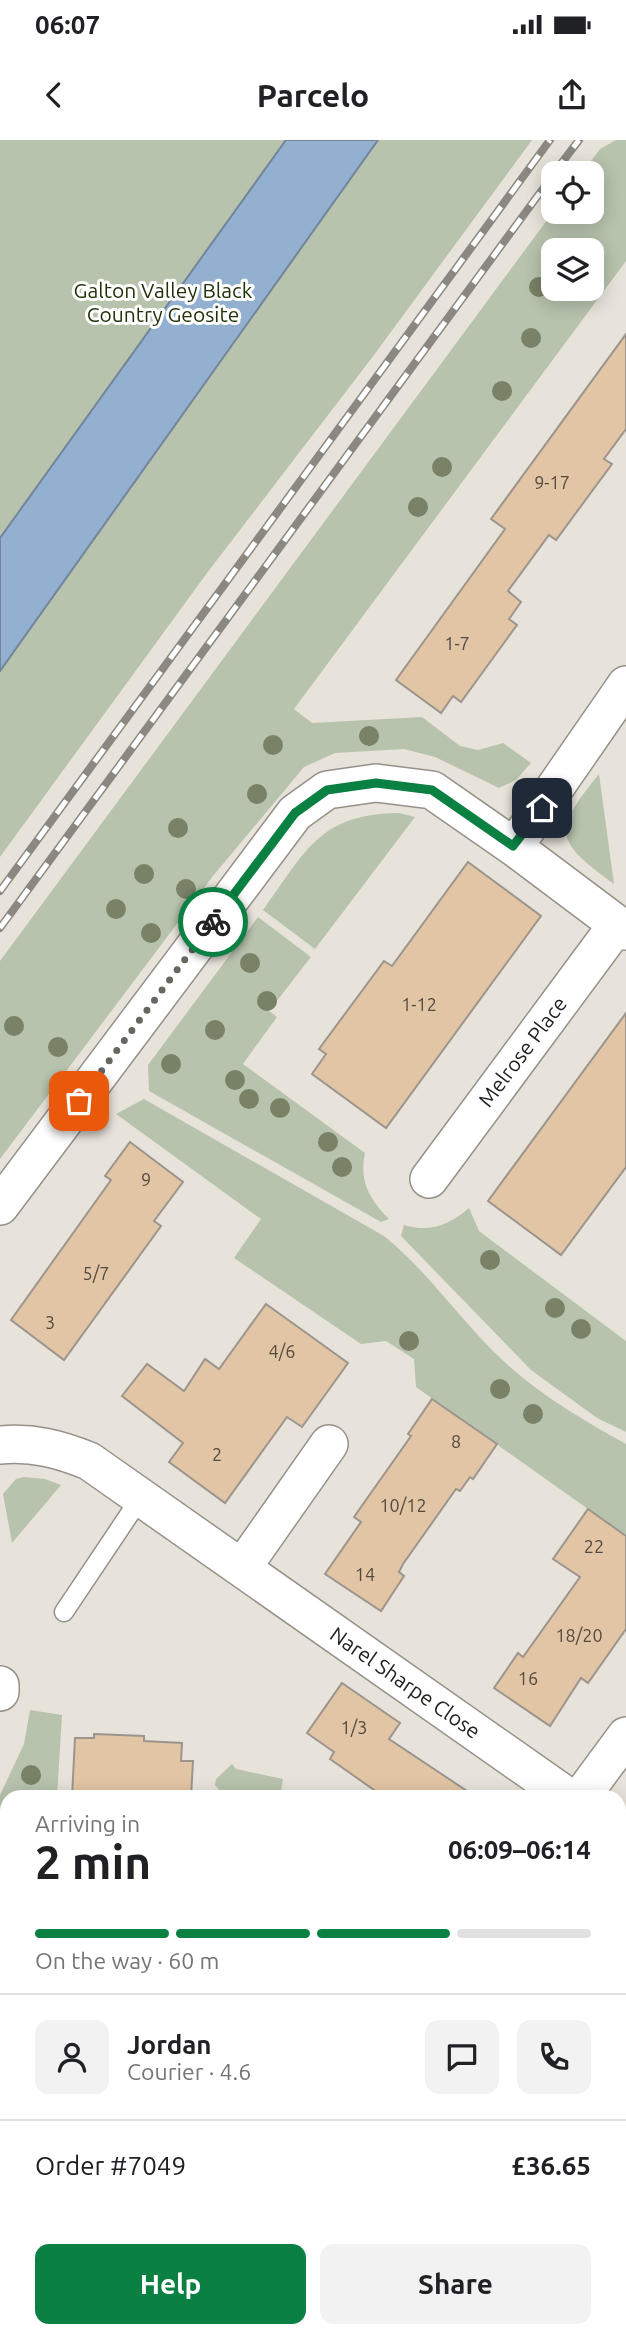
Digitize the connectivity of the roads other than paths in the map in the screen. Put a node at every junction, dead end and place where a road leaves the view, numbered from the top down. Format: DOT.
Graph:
graph roads {
  1 [pos="626,684"];
  2 [pos="513,846"];
  3 [pos="621,928"];
  4 [pos="429,1179"];
  5 [pos="0,1206"];
  6 [pos="328,1444"];
  7 [pos="0,1445"];
  8 [pos="141,1497"];
  9 [pos="242,1568"];
  10 [pos="64,1612"];
  11 [pos="0,1685"];
  12 [pos="0,1692"];
  13 [pos="626,1736"];
  14 [pos="558,1790"];
  15 [pos="586,1790"];
  1 -- 2 [label="street"];
  2 -- 3 [label="street"];
  2 -- 5 [label="street"];
  3 -- 4 [label="street, Melrose Place"];
  6 -- 9 [label="street"];
  7 -- 8 [label="street, Narel Sharpe Close"];
  8 -- 9 [label="street, Narel Sharpe Close"];
  8 -- 10 [label="lane"];
  9 -- 14 [label="street, Narel Sharpe Close"];
  11 -- 12 [label="street"];
  13 -- 15 [label="street"];
}
